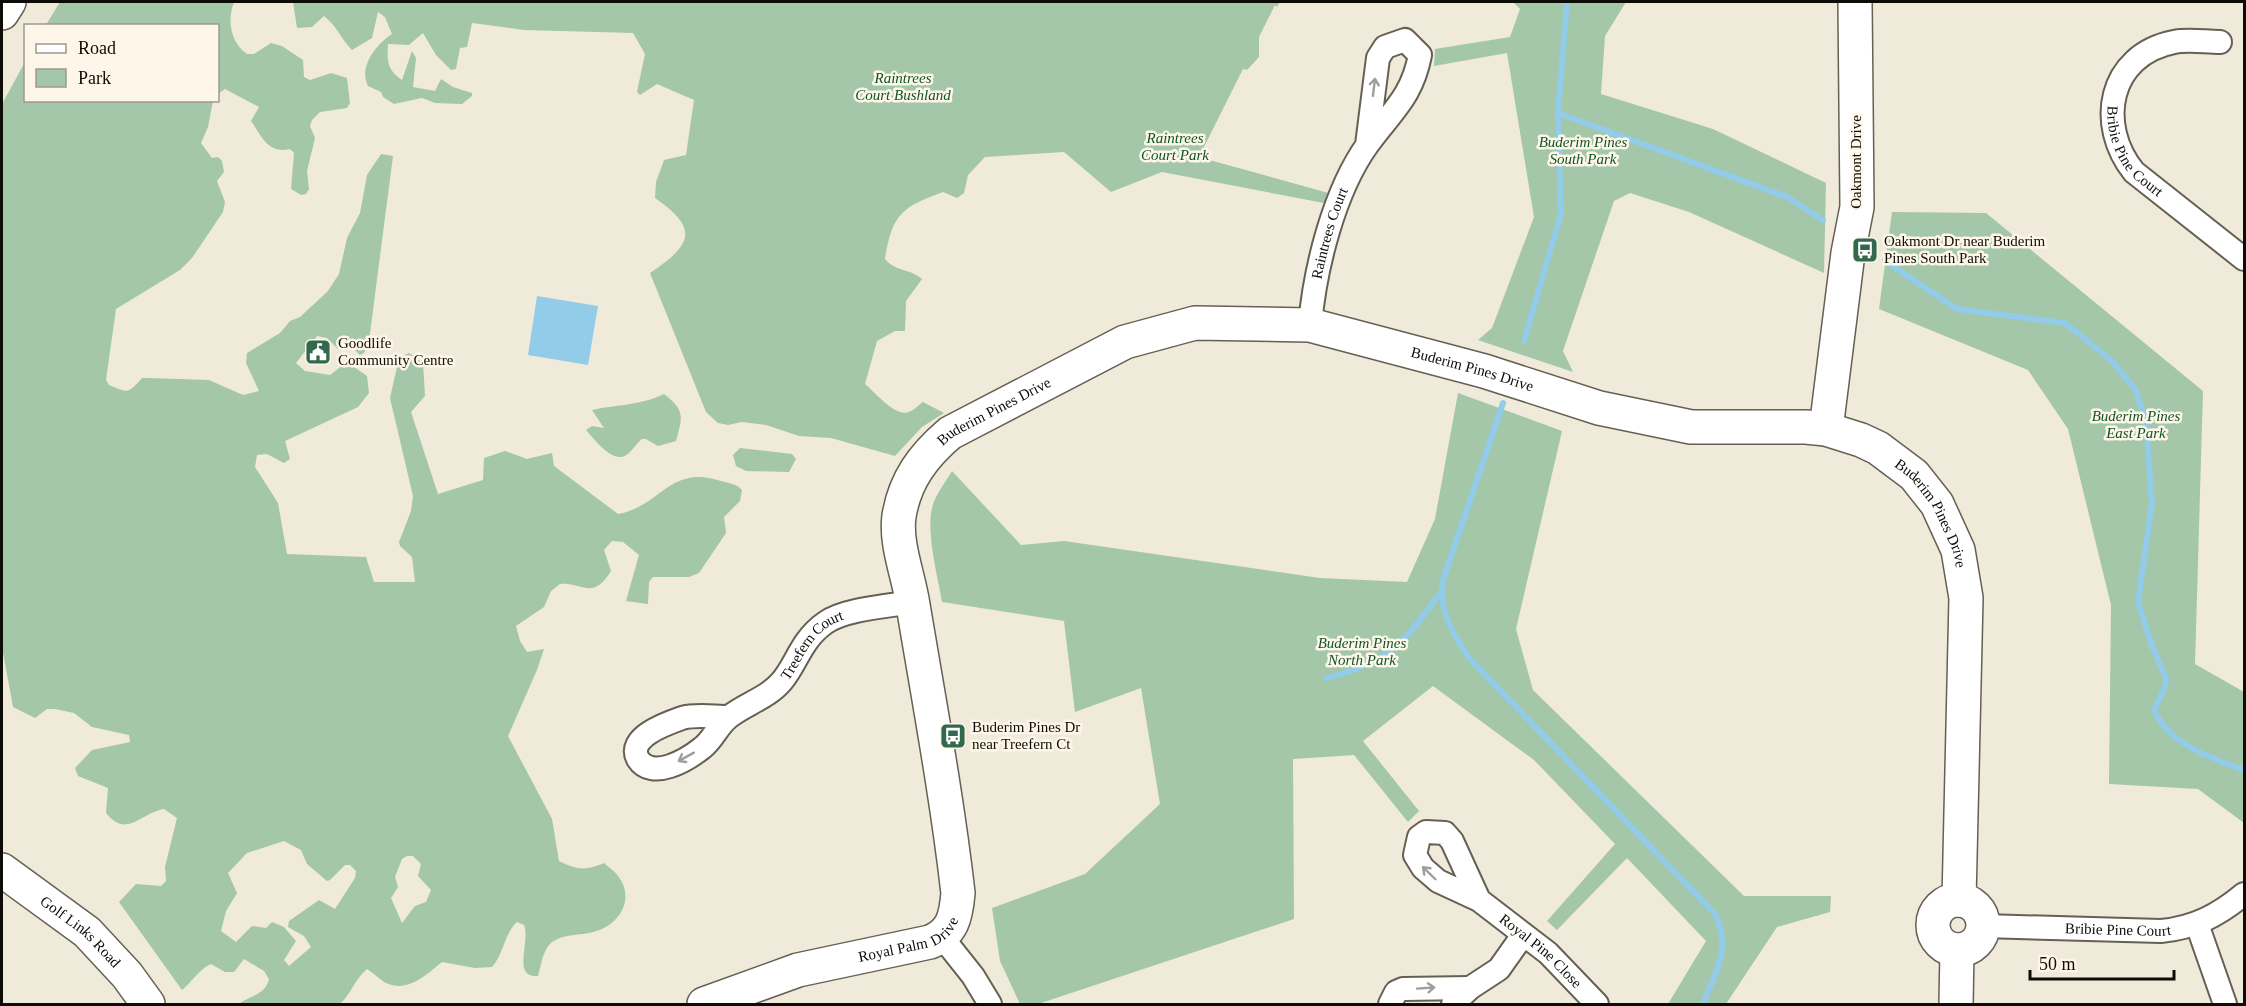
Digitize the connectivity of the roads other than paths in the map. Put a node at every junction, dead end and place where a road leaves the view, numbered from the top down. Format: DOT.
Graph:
graph roads {
  1 [pos="9,2"];
  2 [pos="1855,2"];
  3 [pos="2,13"];
  4 [pos="2220,42"];
  5 [pos="1367,145"];
  6 [pos="2244,259"];
  7 [pos="1310,325"];
  8 [pos="1826,429"];
  9 [pos="913,602"];
  10 [pos="728,717"];
  11 [pos="938,760"];
  12 [pos="2,870"];
  13 [pos="2244,894"];
  14 [pos="1479,900"];
  15 [pos="1959,900"];
  16 [pos="2197,924"];
  17 [pos="1983,926"];
  18 [pos="1523,935"];
  19 [pos="942,937"];
  20 [pos="1957,950"];
  21 [pos="1470,988"];
  22 [pos="148,1005"];
  23 [pos="704,1005"];
  24 [pos="990,1005"];
  25 [pos="1390,1005"];
  26 [pos="1453,1005"];
  27 [pos="1597,1005"];
  28 [pos="1956,1005"];
  29 [pos="2224,1005"];
  1 -- 3 [label="street"];
  2 -- 8 [label="street, Oakmont Drive"];
  4 -- 6 [label="street, Bribie Pine Court"];
  5 -- 7 [label="street, Raintrees Court"];
  7 -- 8 [label="street, Buderim Pines Drive"];
  7 -- 9 [label="street, Buderim Pines Drive"];
  8 -- 15 [label="street, Buderim Pines Drive"];
  9 -- 10 [label="street, Treefern Court"];
  9 -- 11 [label="street, Buderim Pines Drive"];
  11 -- 19 [label="street, Royal Palm Drive"];
  12 -- 22 [label="street, Golf Links Road"];
  13 -- 16 [label="street, Bribie Pine Court"];
  14 -- 18 [label="street, Royal Pine Close"];
  15 -- 17 [label="street"];
  15 -- 20 [label="street"];
  16 -- 17 [label="street, Bribie Pine Court"];
  16 -- 29 [label="street"];
  17 -- 20 [label="street"];
  18 -- 21 [label="street"];
  18 -- 27 [label="street, Royal Pine Close"];
  19 -- 23 [label="street, Royal Palm Drive"];
  19 -- 24 [label="street"];
  20 -- 28 [label="street"];
  25 -- 21 [label="street, one-way"];
  21 -- 26 [label="street"];
}
